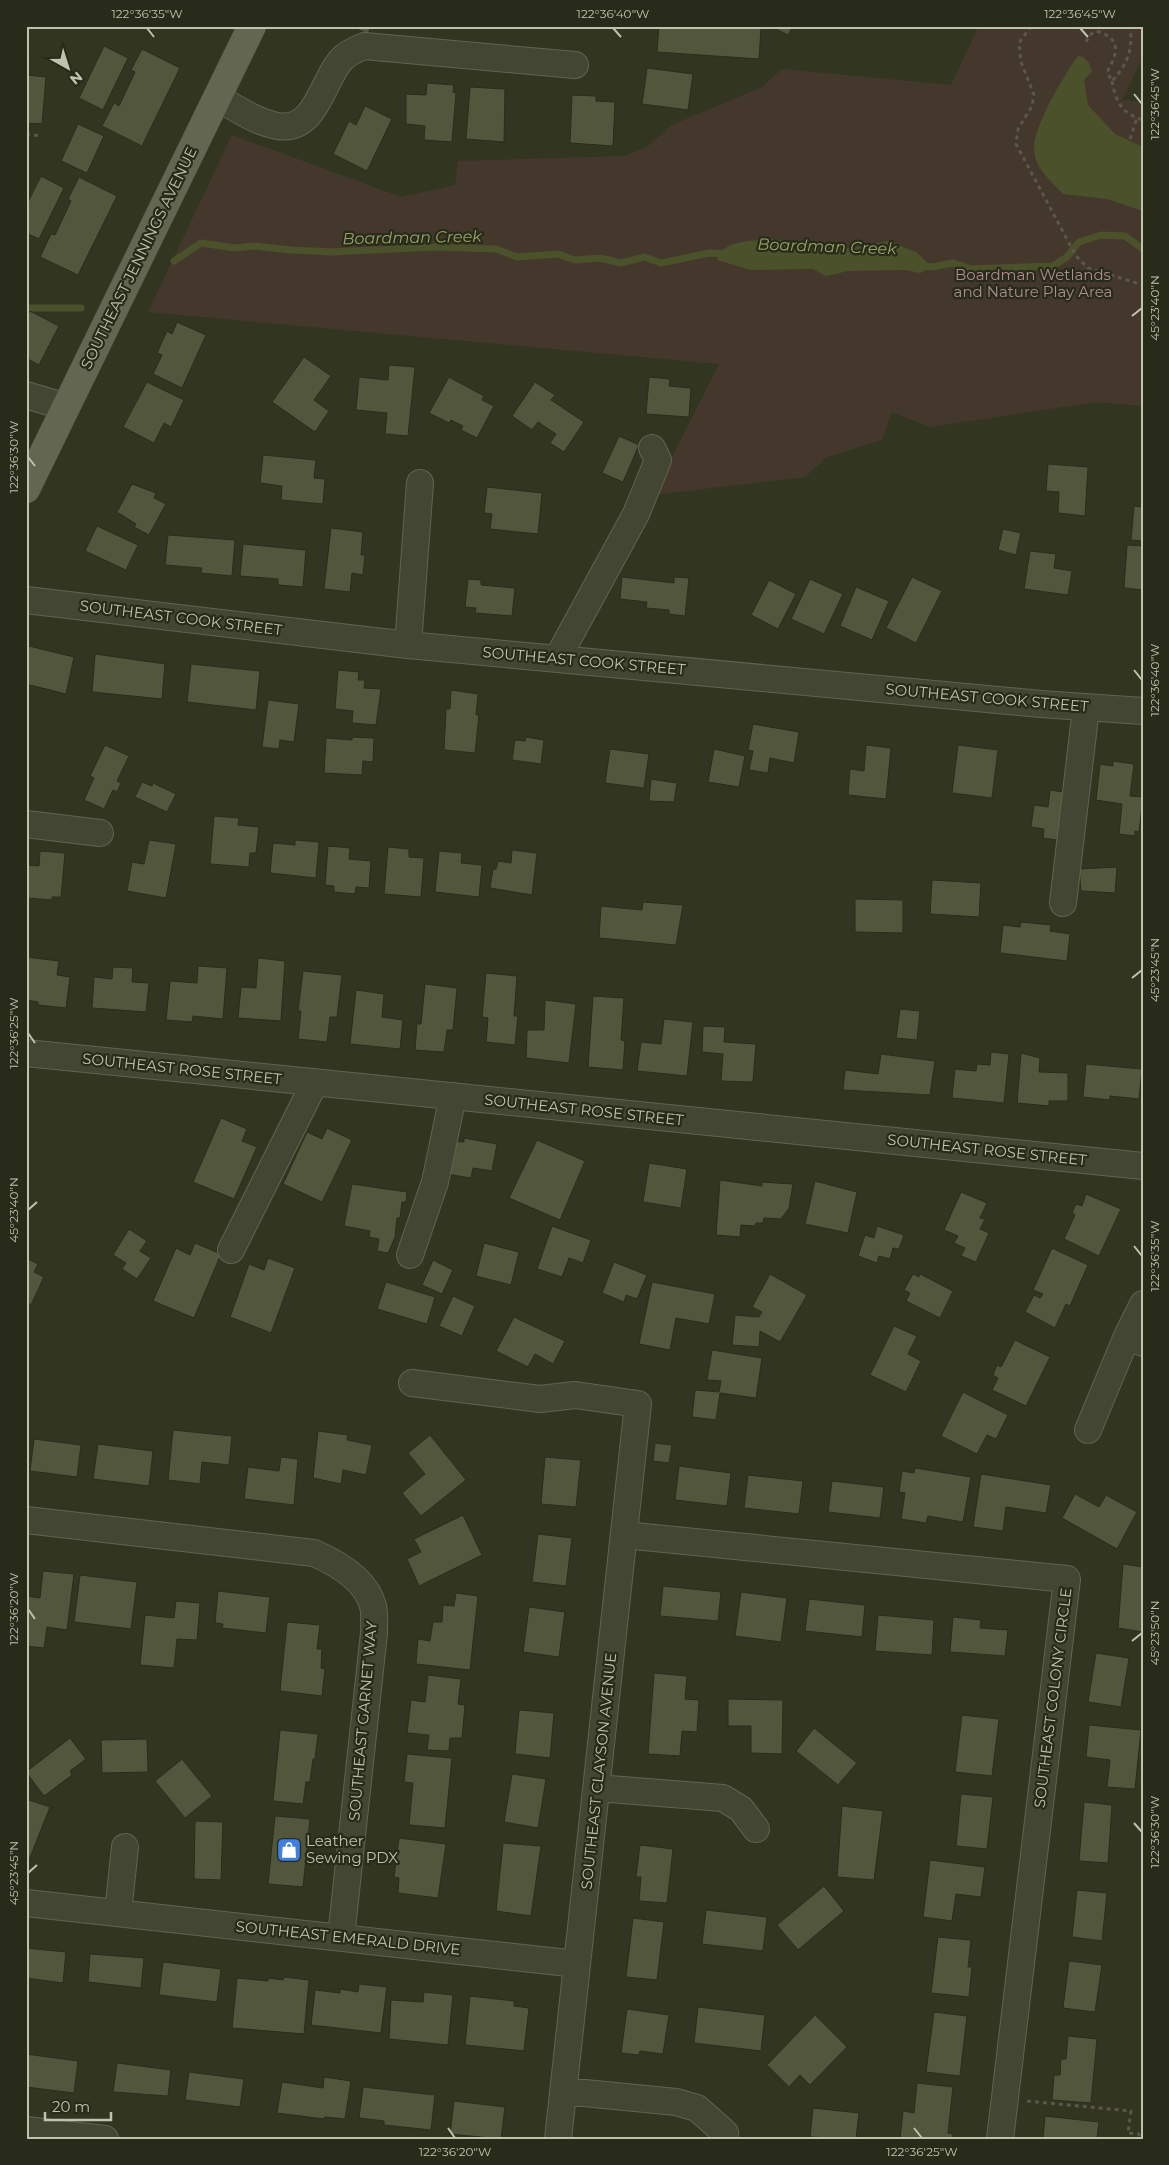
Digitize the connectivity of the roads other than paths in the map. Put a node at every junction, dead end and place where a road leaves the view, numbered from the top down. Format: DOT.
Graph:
graph roads {
  1 [pos="252,26"];
  2 [pos="575,64"];
  3 [pos="218,98"];
  4 [pos="26,394"];
  5 [pos="66,407"];
  6 [pos="652,448"];
  7 [pos="420,483"];
  8 [pos="26,489"];
  9 [pos="26,600"];
  10 [pos="408,645"];
  11 [pos="557,659"];
  12 [pos="1086,708"];
  13 [pos="1143,711"];
  14 [pos="26,824"];
  15 [pos="100,833"];
  16 [pos="1063,903"];
  17 [pos="26,1053"];
  18 [pos="315,1082"];
  19 [pos="453,1096"];
  20 [pos="1143,1166"];
  21 [pos="231,1250"];
  22 [pos="410,1255"];
  23 [pos="1143,1304"];
  24 [pos="1135,1339"];
  25 [pos="412,1383"];
  26 [pos="1088,1430"];
  27 [pos="26,1520"];
  28 [pos="624,1535"];
  29 [pos="597,1788"];
  30 [pos="756,1830"];
  31 [pos="125,1847"];
  32 [pos="26,1903"];
  33 [pos="118,1913"];
  34 [pos="341,1937"];
  35 [pos="578,1964"];
  36 [pos="564,2091"];
  37 [pos="26,2130"];
  38 [pos="724,2133"];
  39 [pos="105,2139"];
  40 [pos="558,2139"];
  41 [pos="1000,2139"];
  1 -- 3 [label="main road, SOUTHEAST JENNINGS AVENUE"];
  2 -- 3 [label="street"];
  3 -- 5 [label="main road, SOUTHEAST JENNINGS AVENUE"];
  4 -- 5 [label="street"];
  5 -- 8 [label="main road, SOUTHEAST JENNINGS AVENUE"];
  6 -- 11 [label="street"];
  7 -- 10 [label="street"];
  9 -- 10 [label="street, SOUTHEAST COOK STREET"];
  10 -- 11 [label="street, SOUTHEAST COOK STREET"];
  11 -- 12 [label="street, SOUTHEAST COOK STREET"];
  12 -- 13 [label="street, SOUTHEAST COOK STREET"];
  12 -- 16 [label="street"];
  14 -- 15 [label="street"];
  17 -- 18 [label="street, SOUTHEAST ROSE STREET"];
  18 -- 19 [label="street, SOUTHEAST ROSE STREET"];
  18 -- 21 [label="street"];
  19 -- 20 [label="street, SOUTHEAST ROSE STREET"];
  19 -- 22 [label="street"];
  23 -- 24 [label="street"];
  24 -- 26 [label="street"];
  25 -- 28 [label="street, SOUTHEAST CLAYSON AVENUE"];
  27 -- 34 [label="street, SOUTHEAST GARNET WAY"];
  28 -- 29 [label="street, SOUTHEAST CLAYSON AVENUE"];
  28 -- 41 [label="street, SOUTHEAST COLONY CIRCLE"];
  29 -- 30 [label="street"];
  29 -- 35 [label="street, SOUTHEAST CLAYSON AVENUE"];
  31 -- 33 [label="street"];
  32 -- 33 [label="street, SOUTHEAST EMERALD DRIVE"];
  33 -- 34 [label="street, SOUTHEAST EMERALD DRIVE"];
  34 -- 35 [label="street, SOUTHEAST EMERALD DRIVE"];
  35 -- 36 [label="street, SOUTHEAST CLAYSON AVENUE"];
  36 -- 38 [label="street"];
  36 -- 40 [label="street, SOUTHEAST CLAYSON AVENUE"];
  37 -- 39 [label="street"];
}
